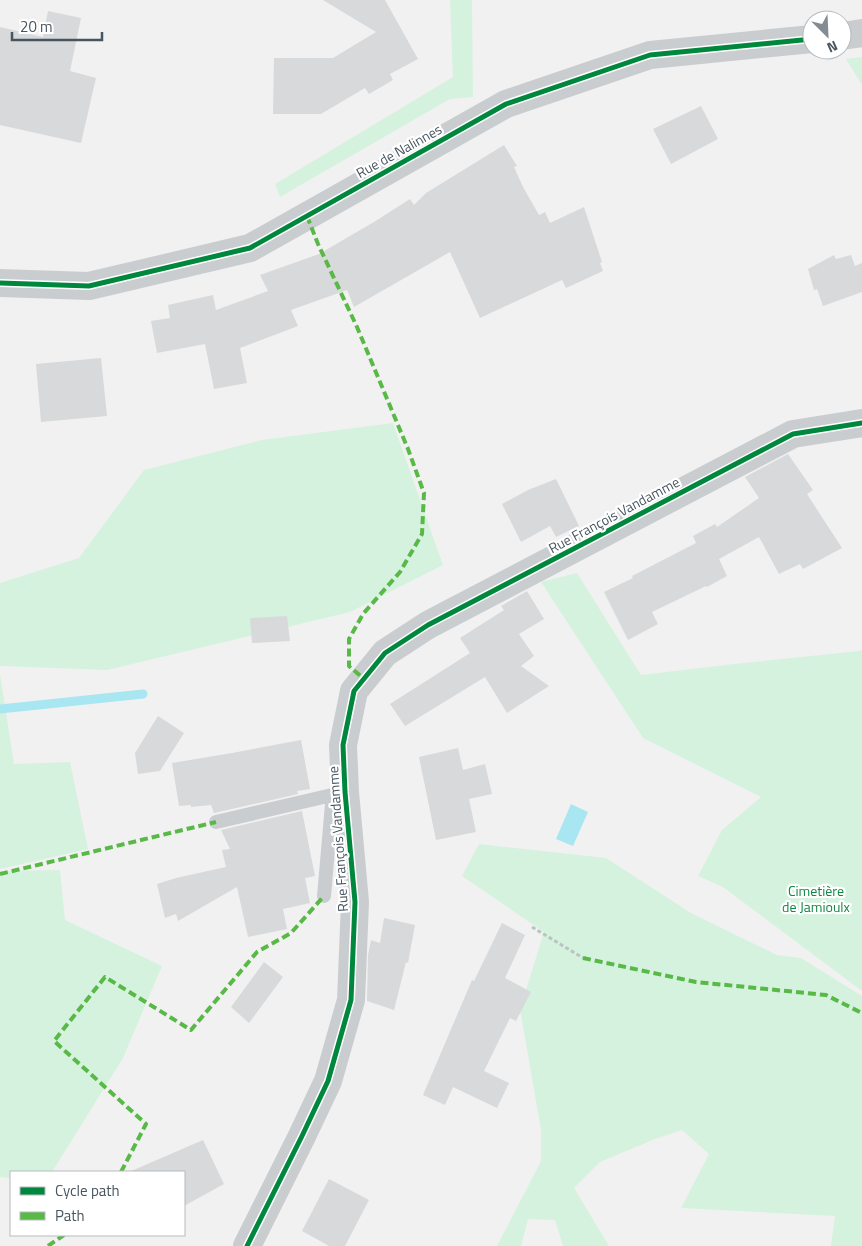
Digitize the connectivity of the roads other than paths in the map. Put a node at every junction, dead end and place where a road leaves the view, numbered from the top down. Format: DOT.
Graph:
graph roads {
  1 [pos="802,40"];
  2 [pos="0,284"];
  3 [pos="862,423"];
  4 [pos="345,792"];
  5 [pos="216,822"];
  6 [pos="324,896"];
  7 [pos="247,1246"];
  1 -- 2 [label="street, Rue de Nalinnes"];
  3 -- 4 [label="street, Rue François Vandamme"];
  4 -- 5 [label="lane"];
  4 -- 6 [label="lane"];
  4 -- 7 [label="street, Rue François Vandamme"];
}
